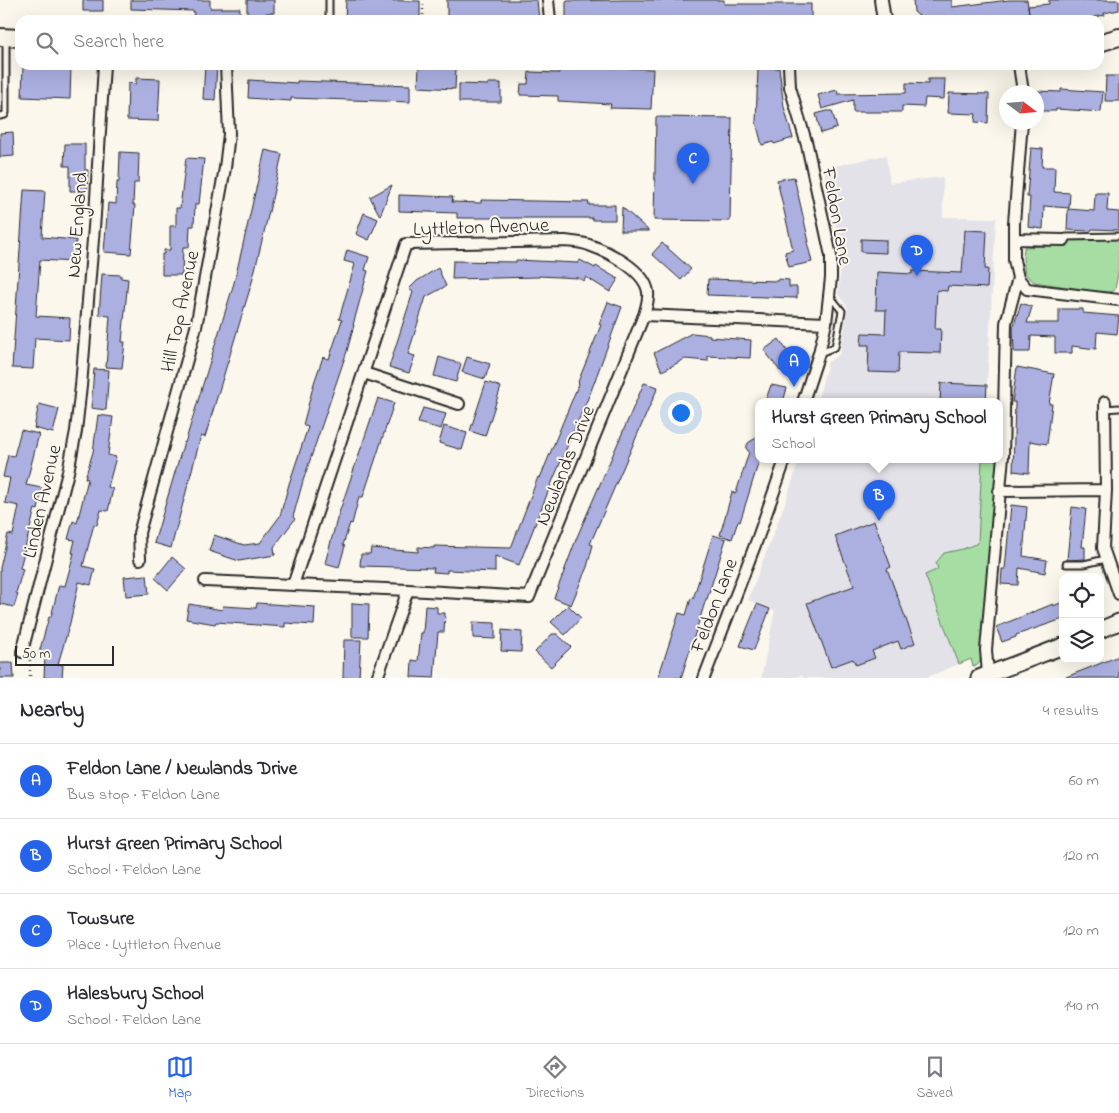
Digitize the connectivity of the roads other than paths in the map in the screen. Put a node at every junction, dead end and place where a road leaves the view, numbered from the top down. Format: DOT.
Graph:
graph roads {
  1 [pos="329,0"];
  2 [pos="548,0"];
  3 [pos="881,0"];
  4 [pos="329,15"];
  5 [pos="550,15"];
  6 [pos="883,15"];
  7 [pos="9,38"];
  8 [pos="1119,38"];
  9 [pos="1104,42"];
  10 [pos="104,70"];
  11 [pos="226,70"];
  12 [pos="789,70"];
  13 [pos="1020,70"];
  14 [pos="1022,85"];
  15 [pos="0,116"];
  16 [pos="1021,130"];
  17 [pos="1119,236"];
  18 [pos="1014,239"];
  19 [pos="1064,240"];
  20 [pos="1018,278"];
  21 [pos="830,296"];
  22 [pos="1119,300"];
  23 [pos="644,315"];
  24 [pos="826,323"];
  25 [pos="819,353"];
  26 [pos="364,372"];
  27 [pos="82,386"];
  28 [pos="804,398"];
  29 [pos="459,404"];
  30 [pos="1105,405"];
  31 [pos="1119,408"];
  32 [pos="1003,456"];
  33 [pos="784,463"];
  34 [pos="1002,463"];
  35 [pos="1106,490"];
  36 [pos="999,491"];
  37 [pos="140,559"];
  38 [pos="1106,559"];
  39 [pos="1066,564"];
  40 [pos="205,581"];
  41 [pos="294,585"];
  42 [pos="408,590"];
  43 [pos="1119,594"];
  44 [pos="1119,622"];
  45 [pos="1104,628"];
  46 [pos="1059,648"];
  47 [pos="22,652"];
  48 [pos="984,676"];
  49 [pos="377,678"];
  50 [pos="704,678"];
  1 -- 4 [label="lane"];
  2 -- 5 [label="street"];
  3 -- 6 [label="street"];
  7 -- 15 [label="lane"];
  8 -- 9 [label="main road"];
  10 -- 27 [label="street, New England"];
  11 -- 37 [label="street, Hill Top Avenue"];
  12 -- 21 [label="street, Feldon Lane"];
  13 -- 14 [label="street"];
  16 -- 18 [label="street"];
  17 -- 19 [label="lane"];
  18 -- 19 [label="street"];
  18 -- 20 [label="street"];
  20 -- 22 [label="street"];
  20 -- 32 [label="street"];
  21 -- 24 [label="street, Feldon Lane"];
  21 -- 25 [label="lane"];
  23 -- 24 [label="street"];
  23 -- 26 [label="street, Lyttleton Avenue"];
  23 -- 42 [label="street, Newlands Drive"];
  24 -- 25 [label="street, Feldon Lane"];
  25 -- 28 [label="street, Feldon Lane"];
  26 -- 29 [label="street"];
  26 -- 41 [label="street, Lyttleton Avenue"];
  27 -- 47 [label="street, Linden Avenue"];
  30 -- 31 [label="lane"];
  30 -- 35 [label="street"];
  33 -- 50 [label="street, Feldon Lane"];
  34 -- 36 [label="street"];
  35 -- 36 [label="street"];
  35 -- 38 [label="street"];
  36 -- 48 [label="street"];
  38 -- 39 [label="lane"];
  38 -- 43 [label="street"];
  40 -- 41 [label="street"];
  41 -- 42 [label="street"];
  42 -- 49 [label="street"];
  44 -- 45 [label="main road"];
  46 -- 48 [label="main road"];
}
